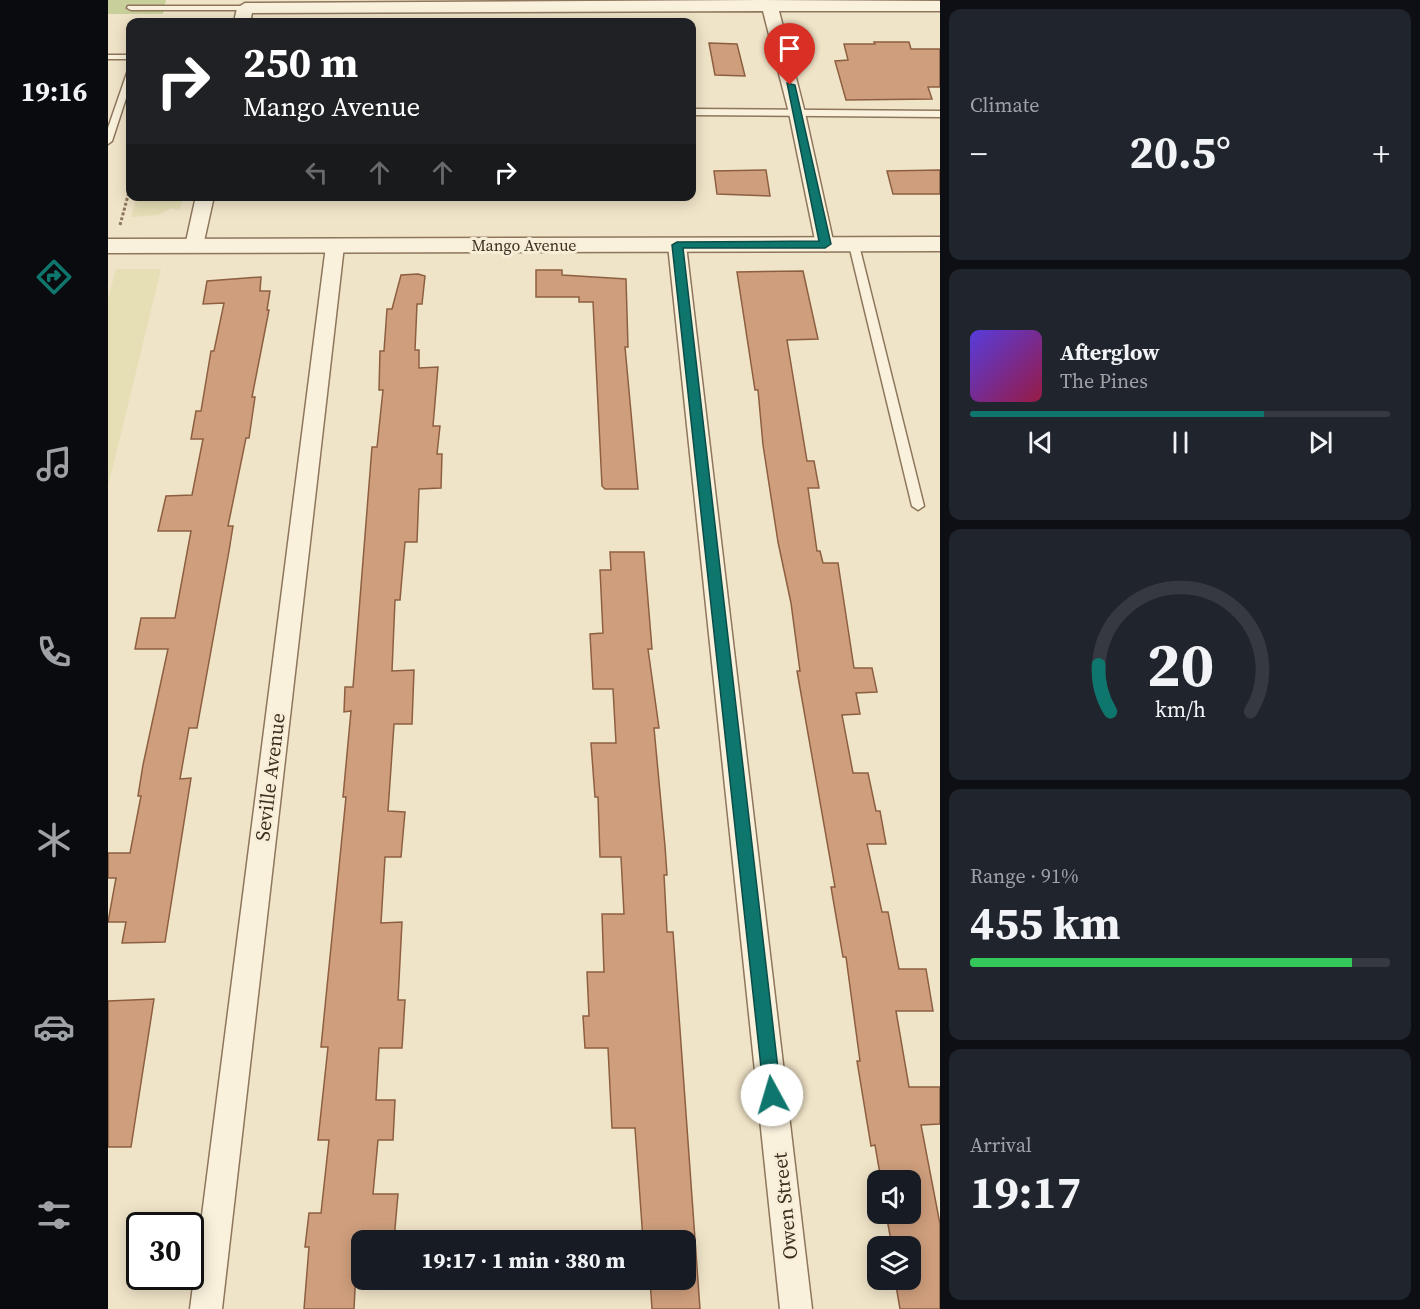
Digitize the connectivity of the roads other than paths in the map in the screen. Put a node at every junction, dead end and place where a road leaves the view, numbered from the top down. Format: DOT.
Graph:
graph roads {
  1 [pos="768,3"];
  2 [pos="263,4"];
  3 [pos="488,4"];
  4 [pos="940,6"];
  5 [pos="131,8"];
  6 [pos="244,15"];
  7 [pos="108,57"];
  8 [pos="126,57"];
  9 [pos="126,87"];
  10 [pos="696,112"];
  11 [pos="797,113"];
  12 [pos="940,114"];
  13 [pos="108,141"];
  14 [pos="204,201"];
  15 [pos="825,244"];
  16 [pos="854,244"];
  17 [pos="940,244"];
  18 [pos="677,245"];
  19 [pos="108,246"];
  20 [pos="194,246"];
  21 [pos="335,246"];
  22 [pos="918,507"];
  23 [pos="206,1309"];
  24 [pos="796,1309"];
  1 -- 3 [label="street"];
  1 -- 4 [label="street"];
  1 -- 11 [label="street"];
  2 -- 3 [label="street"];
  2 -- 6 [label="street"];
  5 -- 6 [label="lane"];
  7 -- 8 [label="lane"];
  9 -- 13 [label="lane"];
  10 -- 11 [label="lane"];
  11 -- 12 [label="lane"];
  11 -- 15 [label="street"];
  14 -- 20 [label="street"];
  15 -- 16 [label="street, Mango Avenue"];
  15 -- 18 [label="street, Mango Avenue"];
  16 -- 17 [label="street, Mango Avenue"];
  16 -- 22 [label="lane"];
  18 -- 21 [label="street, Mango Avenue"];
  18 -- 24 [label="street, Owen Street"];
  19 -- 20 [label="street, Mango Avenue"];
  20 -- 21 [label="street, Mango Avenue"];
  21 -- 23 [label="street, Seville Avenue"];
}
